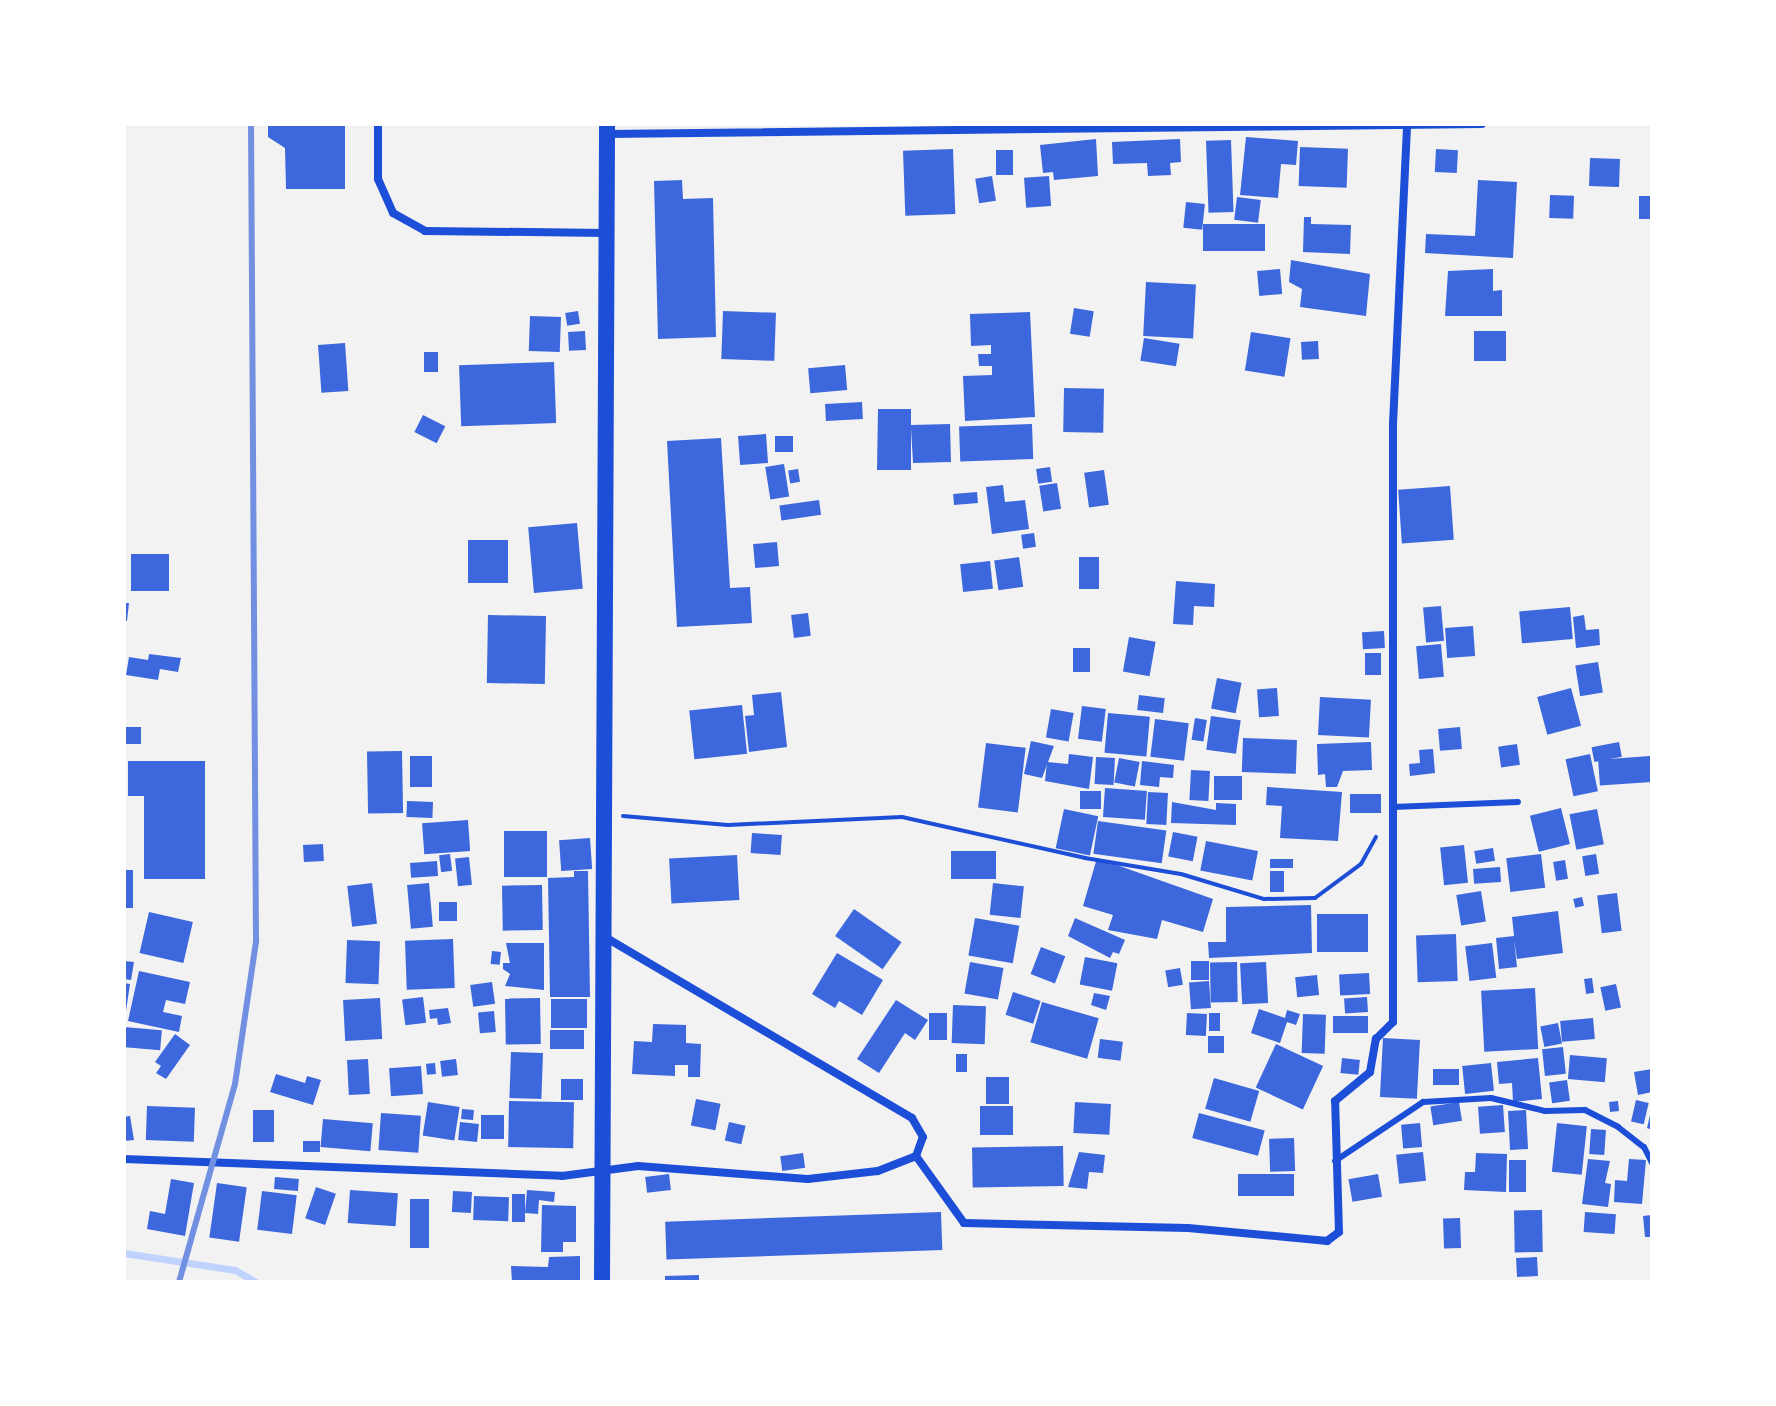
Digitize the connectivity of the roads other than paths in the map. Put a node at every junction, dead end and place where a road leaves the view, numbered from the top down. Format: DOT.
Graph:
graph roads {
  1 [pos="378,124"];
  2 [pos="1482,124"];
  3 [pos="1407,125"];
  4 [pos="607,129"];
  5 [pos="607,233"];
  6 [pos="1518,802"];
  7 [pos="1393,807"];
  8 [pos="603,936"];
  9 [pos="916,1156"];
  10 [pos="124,1159"];
  11 [pos="1335,1161"];
  12 [pos="1652,1163"];
  13 [pos="601,1167"];
  14 [pos="602,1282"];
  1 -- 5 [label="street"];
  2 -- 3 [label="street"];
  3 -- 4 [label="street"];
  3 -- 7 [label="street"];
  4 -- 5 [label="main road"];
  5 -- 8 [label="main road"];
  6 -- 7 [label="lane"];
  7 -- 11 [label="street"];
  8 -- 9 [label="street"];
  8 -- 13 [label="main road"];
  9 -- 11 [label="street"];
  9 -- 13 [label="street"];
  10 -- 13 [label="street"];
  11 -- 12 [label="lane"];
  13 -- 14 [label="main road"];
}
